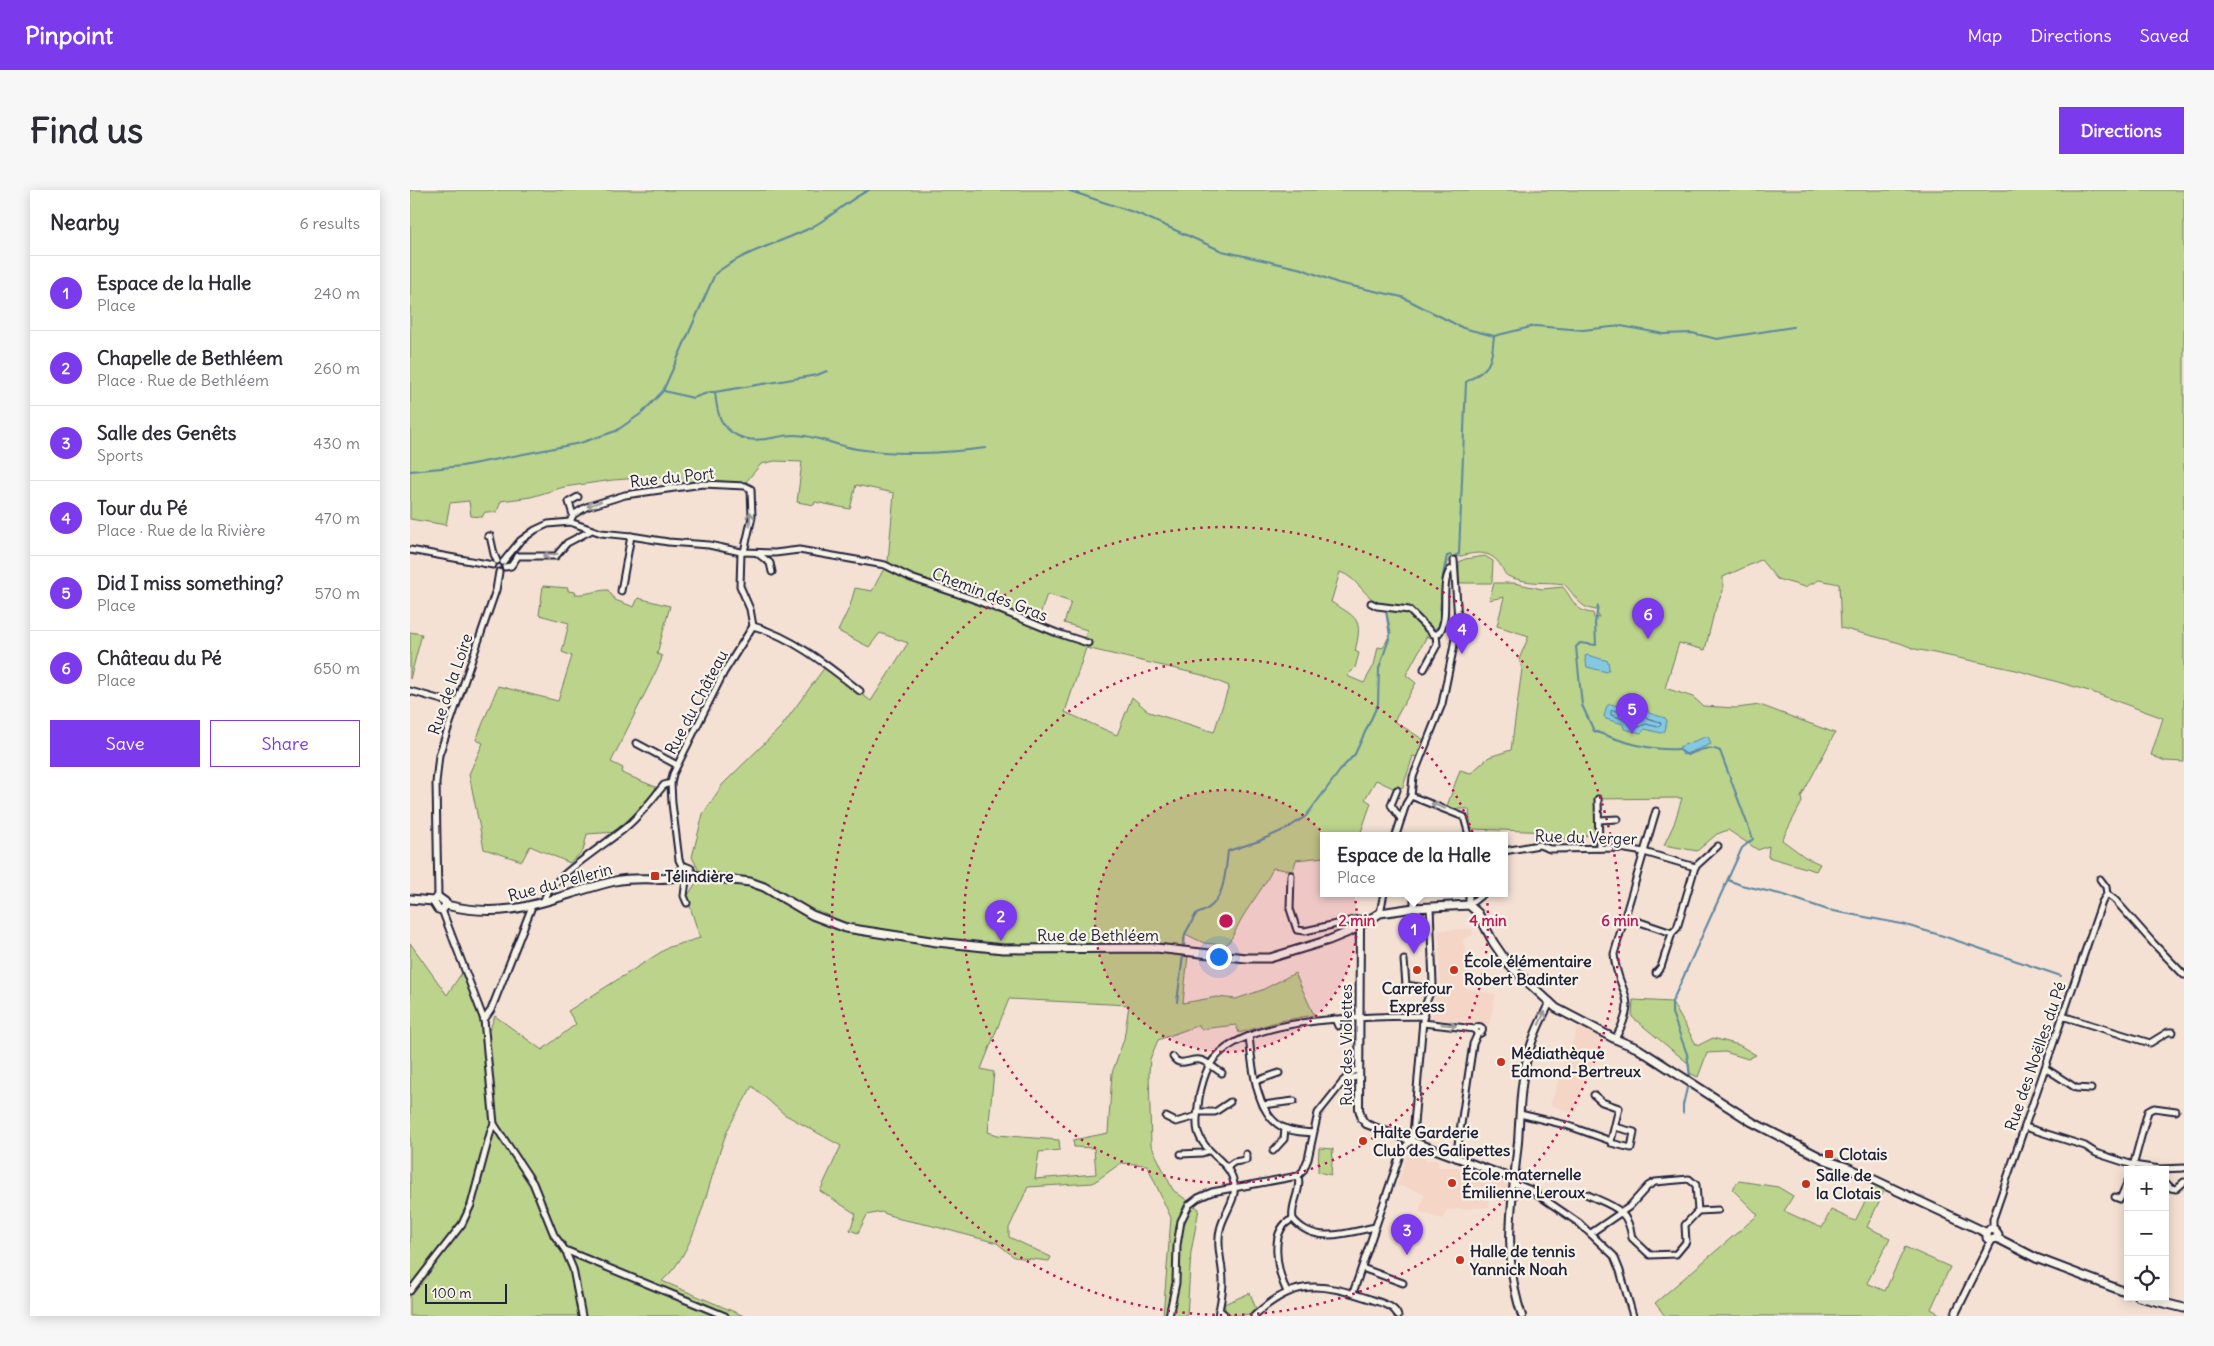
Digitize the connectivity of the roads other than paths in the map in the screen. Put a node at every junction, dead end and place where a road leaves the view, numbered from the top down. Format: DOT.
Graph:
graph roads {
  1 [pos="578,497"];
  2 [pos="573,515"];
  3 [pos="570,522"];
  4 [pos="590,531"];
  5 [pos="488,536"];
  6 [pos="632,536"];
  7 [pos="410,550"];
  8 [pos="742,552"];
  9 [pos="756,553"];
  10 [pos="1454,560"];
  11 [pos="495,563"];
  12 [pos="504,565"];
  13 [pos="1454,568"];
  14 [pos="499,572"];
  15 [pos="772,572"];
  16 [pos="621,591"];
  17 [pos="1371,603"];
  18 [pos="753,626"];
  19 [pos="1436,635"];
  20 [pos="1088,643"];
  21 [pos="1424,669"];
  22 [pos="410,691"];
  23 [pos="860,692"];
  24 [pos="456,704"];
  25 [pos="636,743"];
  26 [pos="677,765"];
  27 [pos="671,783"];
  28 [pos="1397,790"];
  29 [pos="1411,796"];
  30 [pos="1598,799"];
  31 [pos="1656,811"];
  32 [pos="1401,820"];
  33 [pos="1599,820"];
  34 [pos="1618,820"];
  35 [pos="1397,832"];
  36 [pos="1468,832"];
  37 [pos="1718,846"];
  38 [pos="1599,848"];
  39 [pos="1508,850"];
  40 [pos="1644,852"];
  41 [pos="1695,867"];
  42 [pos="683,868"];
  43 [pos="1291,875"];
  44 [pos="686,877"];
  45 [pos="2100,879"];
  46 [pos="2107,894"];
  47 [pos="1383,897"];
  48 [pos="1414,897"];
  49 [pos="1469,897"];
  50 [pos="1479,897"];
  51 [pos="410,899"];
  52 [pos="436,899"];
  53 [pos="544,902"];
  54 [pos="687,903"];
  55 [pos="1469,905"];
  56 [pos="530,906"];
  57 [pos="1430,907"];
  58 [pos="444,908"];
  59 [pos="1414,908"];
  60 [pos="1380,913"];
  61 [pos="1624,917"];
  62 [pos="1363,923"];
  63 [pos="1672,932"];
  64 [pos="1404,960"];
  65 [pos="1656,972"];
  66 [pos="2184,975"];
  67 [pos="1432,989"];
  68 [pos="1550,1002"];
  69 [pos="1424,1016"];
  70 [pos="2062,1016"];
  71 [pos="1359,1017"];
  72 [pos="1335,1019"];
  73 [pos="484,1020"];
  74 [pos="1423,1023"];
  75 [pos="1338,1026"];
  76 [pos="2173,1032"];
  77 [pos="1249,1036"];
  78 [pos="1616,1039"];
  79 [pos="1173,1057"];
  80 [pos="1210,1065"];
  81 [pos="2045,1068"];
  82 [pos="1359,1069"];
  83 [pos="1222,1073"];
  84 [pos="1279,1073"];
  85 [pos="1359,1076"];
  86 [pos="1256,1081"];
  87 [pos="1343,1082"];
  88 [pos="2091,1089"];
  89 [pos="1594,1096"];
  90 [pos="1294,1101"];
  91 [pos="1230,1102"];
  92 [pos="1263,1105"];
  93 [pos="2176,1110"];
  94 [pos="1198,1114"];
  95 [pos="1520,1114"];
  96 [pos="1166,1116"];
  97 [pos="494,1124"];
  98 [pos="2025,1126"];
  99 [pos="1615,1127"];
  100 [pos="1285,1128"];
  101 [pos="1313,1133"];
  102 [pos="1611,1141"];
  103 [pos="1410,1142"];
  104 [pos="1208,1151"];
  105 [pos="1273,1151"];
  106 [pos="1181,1154"];
  107 [pos="1246,1154"];
  108 [pos="1456,1158"];
  109 [pos="2130,1166"];
  110 [pos="2133,1166"];
  111 [pos="1226,1167"];
  112 [pos="2184,1168"];
  113 [pos="2169,1169"];
  114 [pos="1298,1176"];
  115 [pos="1514,1181"];
  116 [pos="2184,1182"];
  117 [pos="2169,1186"];
  118 [pos="1235,1188"];
  119 [pos="2124,1190"];
  120 [pos="1586,1194"];
  121 [pos="2116,1197"];
  122 [pos="1718,1210"];
  123 [pos="1698,1211"];
  124 [pos="1623,1212"];
  125 [pos="1293,1218"];
  126 [pos="1375,1228"];
  127 [pos="1990,1231"];
  128 [pos="1591,1233"];
  129 [pos="1994,1239"];
  130 [pos="565,1250"];
  131 [pos="1362,1268"];
  132 [pos="1403,1283"];
  133 [pos="410,1291"];
  134 [pos="2124,1291"];
  135 [pos="1287,1292"];
  136 [pos="1352,1294"];
  137 [pos="2155,1301"];
  138 [pos="2184,1308"];
  139 [pos="1219,1313"];
  140 [pos="582,1316"];
  141 [pos="725,1316"];
  142 [pos="1169,1316"];
  143 [pos="1226,1316"];
  144 [pos="1254,1316"];
  145 [pos="1398,1316"];
  146 [pos="1522,1316"];
  147 [pos="1632,1316"];
  148 [pos="1954,1316"];
  1 -- 2 [label="street"];
  2 -- 3 [label="street"];
  8 -- 2 [label="street, Rue du Port, one-way"];
  3 -- 4 [label="street, Chemin des Gras"];
  3 -- 12 [label="street"];
  4 -- 6 [label="street, Chemin des Gras"];
  4 -- 12 [label="street, one-way"];
  5 -- 11 [label="street"];
  6 -- 8 [label="street, Chemin des Gras"];
  6 -- 16 [label="street"];
  7 -- 11 [label="street"];
  8 -- 9 [label="street, Chemin des Gras"];
  8 -- 18 [label="street"];
  9 -- 15 [label="street"];
  9 -- 20 [label="street, Chemin des Gras"];
  10 -- 13 [label="street"];
  11 -- 12 [label="street"];
  11 -- 14 [label="street"];
  12 -- 14 [label="street"];
  13 -- 19 [label="street"];
  13 -- 29 [label="street"];
  14 -- 24 [label="street, Rue de la Loire"];
  17 -- 19 [label="street"];
  18 -- 23 [label="street"];
  18 -- 26 [label="street, Rue du Château"];
  19 -- 21 [label="street"];
  22 -- 24 [label="street"];
  24 -- 52 [label="street, Rue de la Loire"];
  25 -- 26 [label="street"];
  26 -- 27 [label="street, Rue du Château"];
  27 -- 42 [label="street, Rue du Château"];
  27 -- 53 [label="street"];
  28 -- 32 [label="street"];
  29 -- 32 [label="street"];
  36 -- 29 [label="street, one-way"];
  30 -- 33 [label="street"];
  31 -- 40 [label="street"];
  32 -- 35 [label="street"];
  33 -- 34 [label="street"];
  33 -- 38 [label="street"];
  37 -- 41 [label="street"];
  38 -- 39 [label="street, Rue du Verger"];
  38 -- 40 [label="street, Rue du Verger"];
  40 -- 41 [label="street, Rue du Verger"];
  40 -- 61 [label="street"];
  41 -- 63 [label="street"];
  42 -- 44 [label="main road"];
  42 -- 44 [label="main road"];
  43 -- 62 [label="street"];
  44 -- 53 [label="main road, Rue du Pellerin"];
  44 -- 54 [label="street"];
  44 -- 62 [label="main road, Rue de Bethléem"];
  45 -- 46 [label="street"];
  46 -- 66 [label="street"];
  46 -- 70 [label="street, Rue des Noëlles du Pé"];
  47 -- 60 [label="street"];
  48 -- 59 [label="street"];
  49 -- 55 [label="street"];
  50 -- 55 [label="street"];
  51 -- 52 [label="main road"];
  52 -- 58 [label="main road"];
  53 -- 56 [label="main road, Rue du Pellerin"];
  55 -- 57 [label="main road"];
  55 -- 68 [label="main road"];
  56 -- 58 [label="main road, Rue du Pellerin"];
  56 -- 73 [label="street"];
  57 -- 59 [label="main road"];
  57 -- 67 [label="street"];
  58 -- 73 [label="street"];
  59 -- 60 [label="main road"];
  60 -- 62 [label="main road, Rue de Bethléem"];
  61 -- 63 [label="street"];
  61 -- 78 [label="street"];
  62 -- 71 [label="street, Rue des Violettes"];
  63 -- 65 [label="street"];
  64 -- 67 [label="street"];
  67 -- 69 [label="street"];
  68 -- 78 [label="main road"];
  95 -- 68 [label="street, one-way"];
  69 -- 71 [label="street"];
  69 -- 74 [label="street"];
  70 -- 76 [label="street"];
  70 -- 81 [label="street, Rue des Noëlles du Pé"];
  71 -- 72 [label="street"];
  71 -- 82 [label="street, Rue des Violettes"];
  72 -- 75 [label="street"];
  72 -- 77 [label="street"];
  73 -- 97 [label="street"];
  74 -- 103 [label="street"];
  74 -- 108 [label="street, one-way"];
  77 -- 80 [label="street"];
  77 -- 86 [label="street"];
  78 -- 127 [label="main road"];
  79 -- 80 [label="street"];
  80 -- 83 [label="street"];
  80 -- 94 [label="street"];
  81 -- 88 [label="street"];
  81 -- 98 [label="street, Rue des Noëlles du Pé"];
  82 -- 85 [label="street, Rue des Violettes"];
  82 -- 87 [label="street"];
  84 -- 86 [label="street"];
  85 -- 87 [label="street"];
  85 -- 103 [label="street, Rue des Violettes"];
  86 -- 92 [label="street"];
  87 -- 101 [label="street"];
  89 -- 99 [label="street"];
  90 -- 92 [label="street"];
  91 -- 94 [label="street"];
  92 -- 100 [label="street"];
  93 -- 110 [label="street"];
  94 -- 96 [label="street"];
  94 -- 104 [label="street"];
  95 -- 102 [label="street"];
  95 -- 115 [label="street"];
  97 -- 130 [label="street"];
  97 -- 133 [label="street"];
  98 -- 109 [label="street"];
  98 -- 127 [label="street, Rue des Noëlles du Pé"];
  99 -- 102 [label="street"];
  99 -- 102 [label="street"];
  100 -- 101 [label="street"];
  100 -- 105 [label="street"];
  101 -- 114 [label="street"];
  103 -- 108 [label="street, Rue des Violettes"];
  103 -- 126 [label="street"];
  104 -- 106 [label="street"];
  104 -- 111 [label="street"];
  107 -- 111 [label="street"];
  108 -- 115 [label="street, Rue des Violettes"];
  111 -- 118 [label="street"];
  112 -- 113 [label="street"];
  114 -- 118 [label="street"];
  114 -- 125 [label="street"];
  115 -- 128 [label="street"];
  115 -- 146 [label="street"];
  116 -- 117 [label="street"];
  118 -- 139 [label="street"];
  118 -- 142 [label="street"];
  119 -- 121 [label="street"];
  120 -- 124 [label="street"];
  122 -- 123 [label="street"];
  123 -- 124 [label="street"];
  123 -- 124 [label="street"];
  124 -- 128 [label="street"];
  125 -- 126 [label="street"];
  125 -- 135 [label="street"];
  126 -- 131 [label="street"];
  127 -- 129 [label="main road"];
  128 -- 147 [label="street"];
  129 -- 134 [label="main road"];
  129 -- 148 [label="street"];
  130 -- 140 [label="street"];
  130 -- 141 [label="street"];
  131 -- 132 [label="street"];
  131 -- 136 [label="street"];
  135 -- 136 [label="street"];
  135 -- 144 [label="street"];
  136 -- 145 [label="street"];
  137 -- 138 [label="main road"];
  139 -- 143 [label="street"];
}
